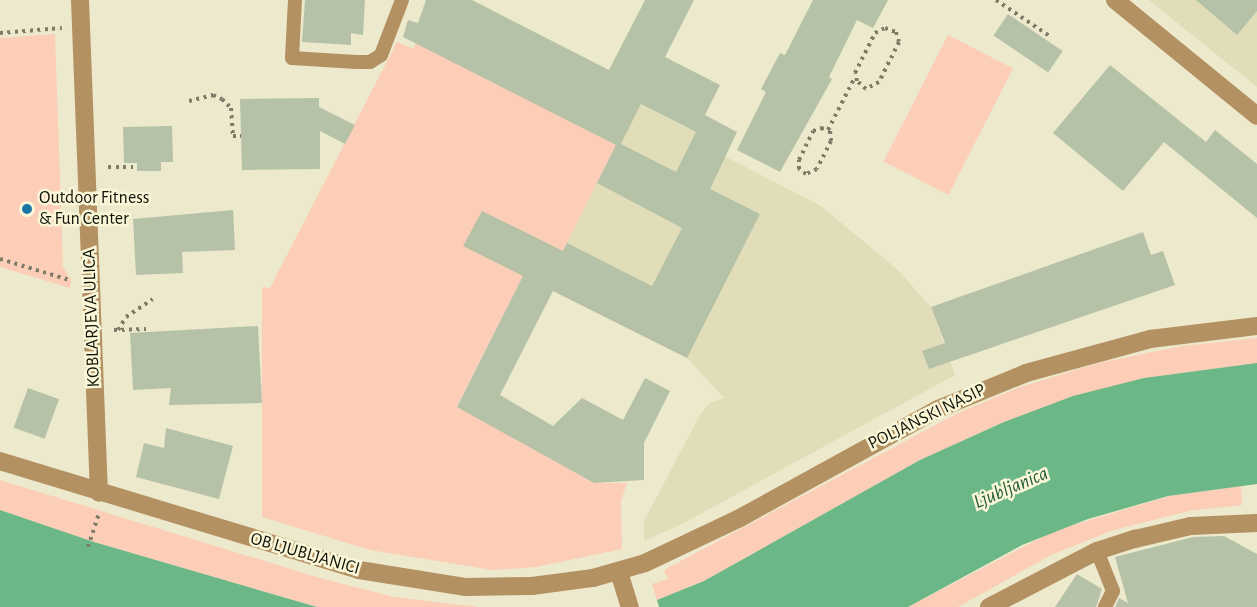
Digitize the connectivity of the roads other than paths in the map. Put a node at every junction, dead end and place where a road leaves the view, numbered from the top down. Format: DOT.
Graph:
graph roads {
  1 [pos="80,0"];
  2 [pos="296,0"];
  3 [pos="402,0"];
  4 [pos="1115,0"];
  5 [pos="1257,116"];
  6 [pos="1257,326"];
  7 [pos="0,461"];
  8 [pos="102,494"];
  9 [pos="1257,523"];
  10 [pos="1097,551"];
  11 [pos="619,572"];
  12 [pos="630,606"];
  13 [pos="989,607"];
  14 [pos="1105,607"];
  1 -- 8 [label="street, KOBLARJEVA ULICA"];
  2 -- 3 [label="lane"];
  4 -- 5 [label="street"];
  6 -- 11 [label="street, POLJANSKI NASIP"];
  7 -- 8 [label="street, OB LJUBLJANICI"];
  8 -- 11 [label="street, OB LJUBLJANICI"];
  9 -- 10 [label="street"];
  10 -- 13 [label="street"];
  10 -- 14 [label="lane"];
  11 -- 12 [label="street"];
}
